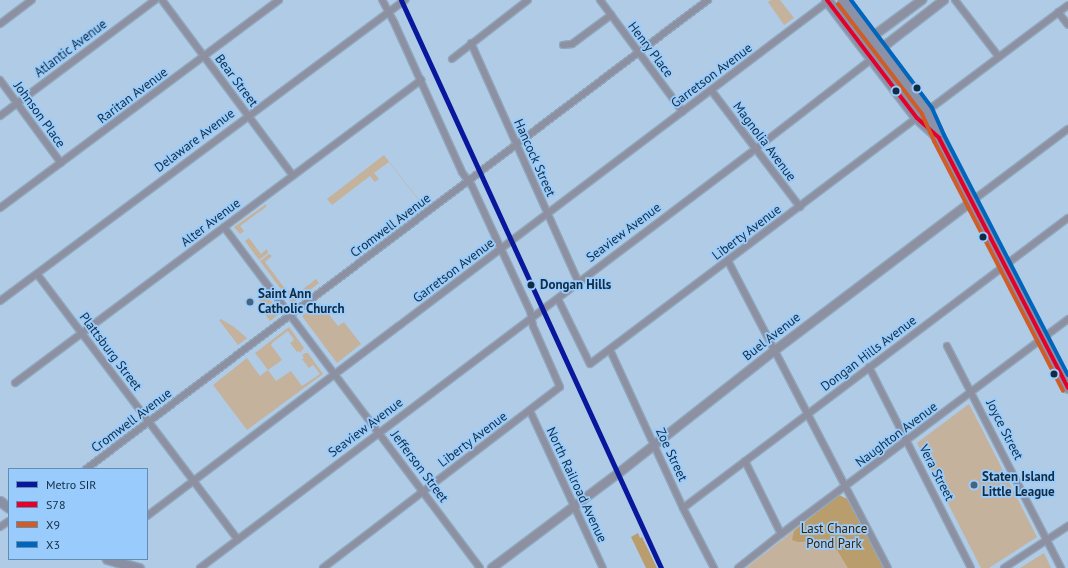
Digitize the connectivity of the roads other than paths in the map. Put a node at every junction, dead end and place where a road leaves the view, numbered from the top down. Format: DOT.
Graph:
graph roads {
  1 [pos="32,0"];
  2 [pos="155,0"];
  3 [pos="162,0"];
  4 [pos="279,0"];
  5 [pos="382,0"];
  6 [pos="405,0"];
  7 [pos="528,0"];
  8 [pos="600,0"];
  9 [pos="708,0"];
  10 [pos="828,0"];
  11 [pos="843,0"];
  12 [pos="922,0"];
  13 [pos="944,0"];
  14 [pos="955,0"];
  15 [pos="1068,5"];
  16 [pos="388,12"];
  17 [pos="1058,12"];
  18 [pos="611,15"];
  19 [pos="0,24"];
  20 [pos="1068,25"];
  21 [pos="871,37"];
  22 [pos="470,43"];
  23 [pos="563,45"];
  24 [pos="861,45"];
  25 [pos="881,50"];
  26 [pos="639,53"];
  27 [pos="204,56"];
  28 [pos="998,57"];
  29 [pos="452,59"];
  30 [pos="872,59"];
  31 [pos="0,80"];
  32 [pos="421,80"];
  33 [pos="712,90"];
  34 [pos="17,103"];
  35 [pos="927,111"];
  36 [pos="683,112"];
  37 [pos="0,116"];
  38 [pos="248,116"];
  39 [pos="917,118"];
  40 [pos="1068,128"];
  41 [pos="939,138"];
  42 [pos="516,145"];
  43 [pos="755,150"];
  44 [pos="61,164"];
  45 [pos="293,176"];
  46 [pos="469,181"];
  47 [pos="972,200"];
  48 [pos="800,207"];
  49 [pos="0,208"];
  50 [pos="548,214"];
  51 [pos="1068,218"];
  52 [pos="224,227"];
  53 [pos="501,249"];
  54 [pos="728,261"];
  55 [pos="1005,266"];
  56 [pos="37,274"];
  57 [pos="579,282"];
  58 [pos="558,299"];
  59 [pos="0,300"];
  60 [pos="290,315"];
  61 [pos="531,318"];
  62 [pos="1068,319"];
  63 [pos="82,332"];
  64 [pos="1042,338"];
  65 [pos="948,346"];
  66 [pos="610,350"];
  67 [pos="774,351"];
  68 [pos="869,367"];
  69 [pos="335,374"];
  70 [pos="15,383"];
  71 [pos="1068,388"];
  72 [pos="972,392"];
  73 [pos="530,411"];
  74 [pos="807,415"];
  75 [pos="149,422"];
  76 [pos="379,433"];
  77 [pos="907,441"];
  78 [pos="654,445"];
  79 [pos="745,461"];
  80 [pos="87,468"];
  81 [pos="194,481"];
  82 [pos="845,488"];
  83 [pos="424,492"];
  84 [pos="0,501"];
  85 [pos="574,506"];
  86 [pos="8,507"];
  87 [pos="684,508"];
  88 [pos="148,515"];
  89 [pos="1068,526"];
  90 [pos="781,534"];
  91 [pos="238,540"];
  92 [pos="1047,540"];
  93 [pos="111,560"];
  94 [pos="139,568"];
  95 [pos="200,568"];
  96 [pos="323,568"];
  97 [pos="480,568"];
  98 [pos="492,568"];
  99 [pos="603,568"];
  100 [pos="714,568"];
  101 [pos="738,568"];
  102 [pos="888,568"];
  103 [pos="971,568"];
  104 [pos="1004,568"];
  105 [pos="1061,568"];
  1 -- 19 [label="street"];
  2 -- 34 [label="street, Atlantic Avenue"];
  3 -- 27 [label="street, Bear Street"];
  4 -- 27 [label="street, Raritan Avenue"];
  5 -- 16 [label="street"];
  6 -- 16 [label="street, Delaware Avenue"];
  7 -- 22 [label="street"];
  8 -- 18 [label="street, Henry Place"];
  9 -- 26 [label="street, Cromwell Avenue"];
  10 -- 24 [label="main road"];
  10 -- 33 [label="street, Garretson Avenue"];
  11 -- 21 [label="main road"];
  12 -- 21 [label="street"];
  13 -- 25 [label="street, Seaview Avenue"];
  14 -- 28 [label="street"];
  15 -- 17 [label="street"];
  16 -- 32 [label="street"];
  16 -- 38 [label="street, Delaware Avenue"];
  17 -- 20 [label="street"];
  17 -- 28 [label="street"];
  18 -- 23 [label="street"];
  18 -- 26 [label="street, Henry Place"];
  21 -- 24 [label="street"];
  21 -- 25 [label="main road"];
  22 -- 29 [label="street"];
  22 -- 42 [label="street, Hancock Street"];
  24 -- 30 [label="main road"];
  25 -- 30 [label="street, Seaview Avenue"];
  25 -- 35 [label="main road"];
  26 -- 36 [label="street, Henry Place"];
  26 -- 42 [label="street, Cromwell Avenue"];
  27 -- 38 [label="street, Bear Street"];
  27 -- 44 [label="street, Raritan Avenue"];
  28 -- 35 [label="street"];
  30 -- 39 [label="main road"];
  30 -- 43 [label="street, Seaview Avenue"];
  31 -- 34 [label="street, Johnson Place"];
  32 -- 45 [label="street, Alter Avenue"];
  32 -- 46 [label="street"];
  33 -- 36 [label="street, Garretson Avenue"];
  33 -- 43 [label="street, Magnolia Avenue"];
  34 -- 37 [label="street, Atlantic Avenue"];
  34 -- 44 [label="street, Johnson Place"];
  35 -- 41 [label="main road"];
  36 -- 50 [label="street, Garretson Avenue"];
  38 -- 45 [label="street, Bear Street"];
  38 -- 56 [label="street, Delaware Avenue"];
  39 -- 41 [label="main road"];
  39 -- 48 [label="street, Liberty Avenue"];
  40 -- 47 [label="street, Buel Avenue"];
  41 -- 47 [label="main road"];
  42 -- 46 [label="street, Cromwell Avenue"];
  42 -- 50 [label="street, Hancock Street"];
  43 -- 48 [label="street, Magnolia Avenue"];
  43 -- 57 [label="street, Seaview Avenue"];
  44 -- 49 [label="street, Raritan Avenue"];
  45 -- 52 [label="street, Alter Avenue"];
  46 -- 53 [label="street"];
  46 -- 60 [label="street, Cromwell Avenue"];
  47 -- 55 [label="main road"];
  47 -- 67 [label="street, Buel Avenue"];
  48 -- 54 [label="street, Liberty Avenue"];
  50 -- 53 [label="street, Garretson Avenue"];
  50 -- 57 [label="street, Hancock Street"];
  51 -- 55 [label="street, Dongan Hills Avenue"];
  52 -- 60 [label="street, Jefferson Street"];
  52 -- 63 [label="street, Alter Avenue"];
  53 -- 61 [label="street"];
  53 -- 69 [label="street, Garretson Avenue"];
  54 -- 66 [label="street, Liberty Avenue"];
  54 -- 67 [label="street"];
  55 -- 64 [label="main road"];
  55 -- 68 [label="street, Dongan Hills Avenue"];
  56 -- 59 [label="street, Delaware Avenue"];
  56 -- 63 [label="street, Plattsburg Street"];
  57 -- 58 [label="street, Seaview Avenue"];
  58 -- 61 [label="street, Seaview Avenue"];
  58 -- 66 [label="street, Liberty Avenue"];
  60 -- 69 [label="street, Jefferson Street"];
  60 -- 75 [label="street, Cromwell Avenue"];
  61 -- 73 [label="street, Liberty Avenue"];
  61 -- 76 [label="street, Seaview Avenue"];
  62 -- 64 [label="street, Naughton Avenue"];
  63 -- 70 [label="street, Alter Avenue"];
  63 -- 75 [label="street, Plattsburg Street"];
  64 -- 71 [label="main road"];
  64 -- 72 [label="street, Naughton Avenue"];
  65 -- 72 [label="street, Joyce Street"];
  66 -- 78 [label="street, Zoe Street"];
  67 -- 74 [label="street"];
  67 -- 78 [label="street, Buel Avenue"];
  68 -- 74 [label="street, Dongan Hills Avenue"];
  68 -- 77 [label="street, Vera Street"];
  69 -- 76 [label="street, Jefferson Street"];
  69 -- 81 [label="street, Garretson Avenue"];
  72 -- 77 [label="street, Naughton Avenue"];
  72 -- 92 [label="street, Joyce Street"];
  73 -- 83 [label="street, Liberty Avenue"];
  73 -- 85 [label="street, North Railroad Avenue"];
  74 -- 79 [label="street, Dongan Hills Avenue"];
  74 -- 82 [label="street"];
  75 -- 80 [label="street, Cromwell Avenue"];
  75 -- 81 [label="street, Plattsburg Street"];
  76 -- 83 [label="street, Jefferson Street"];
  76 -- 91 [label="street, Seaview Avenue"];
  77 -- 82 [label="street, Naughton Avenue"];
  77 -- 103 [label="street, Vera Street"];
  78 -- 85 [label="street, Buel Avenue"];
  78 -- 87 [label="street, Zoe Street"];
  79 -- 87 [label="street, Dongan Hills Avenue"];
  79 -- 90 [label="street"];
  81 -- 88 [label="street, Garretson Avenue"];
  81 -- 91 [label="street, Plattsburg Street"];
  82 -- 90 [label="street, Naughton Avenue"];
  82 -- 102 [label="street"];
  83 -- 96 [label="street, Liberty Avenue"];
  83 -- 97 [label="street, Jefferson Street"];
  84 -- 86 [label="main road"];
  85 -- 98 [label="street, Buel Avenue"];
  85 -- 99 [label="street, North Railroad Avenue"];
  87 -- 100 [label="street, Zoe Street"];
  89 -- 92 [label="street"];
  90 -- 101 [label="street, Naughton Avenue"];
  91 -- 95 [label="street, Seaview Avenue"];
  92 -- 104 [label="street"];
  92 -- 105 [label="street, Joyce Street"];
  93 -- 94 [label="main road"];
}
